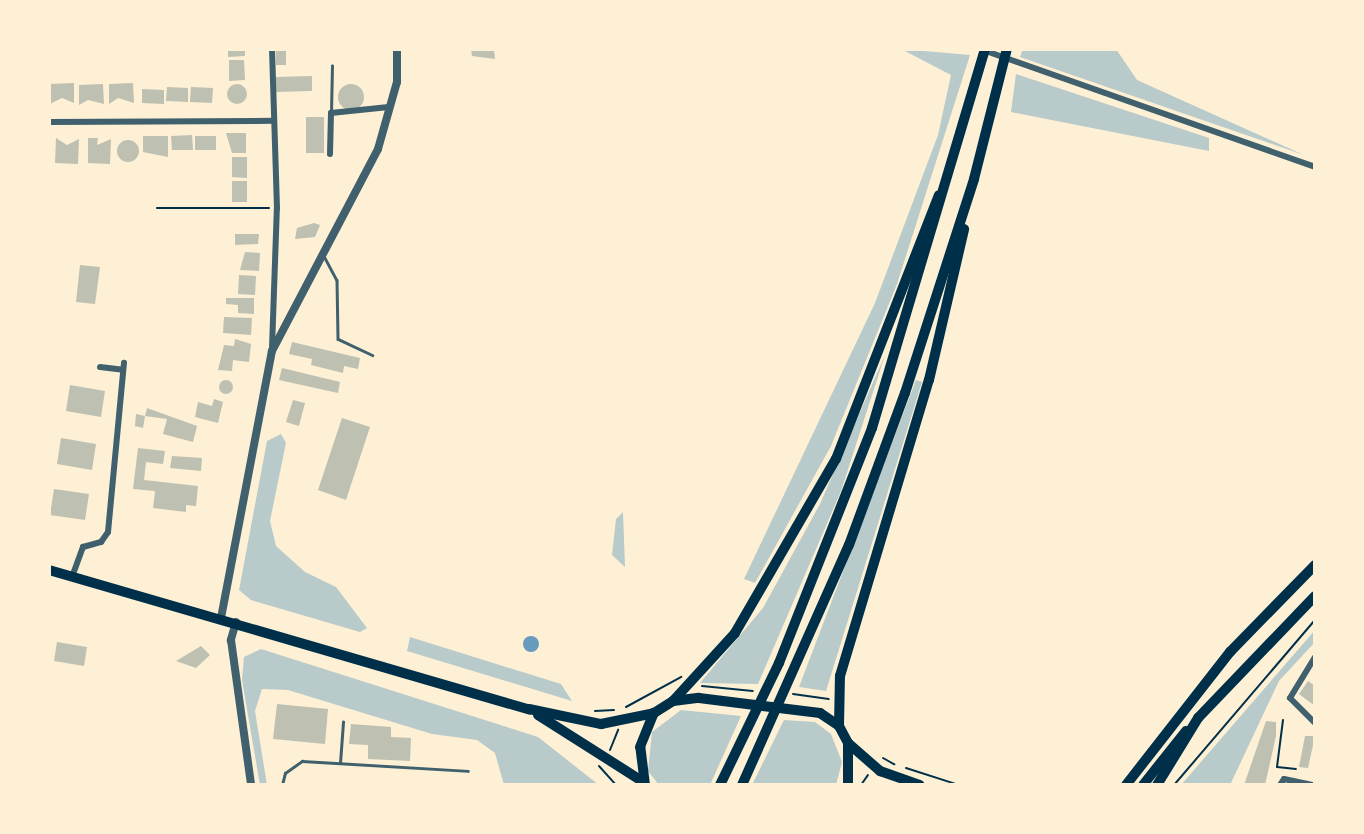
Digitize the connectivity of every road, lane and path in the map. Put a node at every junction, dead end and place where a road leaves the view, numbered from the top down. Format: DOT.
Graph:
graph roads {
  1 [pos="272,49"];
  2 [pos="397,49"];
  3 [pos="983,49"];
  4 [pos="1007,49"];
  5 [pos="332,66"];
  6 [pos="389,107"];
  7 [pos="331,113"];
  8 [pos="273,121"];
  9 [pos="49,122"];
  10 [pos="956,153"];
  11 [pos="330,154"];
  12 [pos="1315,167"];
  13 [pos="974,179"];
  14 [pos="157,208"];
  15 [pos="277,208"];
  16 [pos="324,255"];
  17 [pos="272,351"];
  18 [pos="372,355"];
  19 [pos="100,367"];
  20 [pos="1315,565"];
  21 [pos="49,570"];
  22 [pos="72,577"];
  23 [pos="1315,596"];
  24 [pos="222,618"];
  25 [pos="1315,620"];
  26 [pos="236,622"];
  27 [pos="1315,657"];
  28 [pos="673,701"];
  29 [pos="529,709"];
  30 [pos="654,713"];
  31 [pos="1199,718"];
  32 [pos="1283,720"];
  33 [pos="343,722"];
  34 [pos="1315,723"];
  35 [pos="839,726"];
  36 [pos="848,743"];
  37 [pos="883,758"];
  38 [pos="340,763"];
  39 [pos="1296,769"];
  40 [pos="468,771"];
  41 [pos="1129,780"];
  42 [pos="643,783"];
  43 [pos="251,785"];
  44 [pos="282,785"];
  45 [pos="720,785"];
  46 [pos="742,785"];
  47 [pos="848,785"];
  48 [pos="920,785"];
  49 [pos="959,785"];
  50 [pos="1118,785"];
  51 [pos="1143,785"];
  52 [pos="1157,785"];
  53 [pos="1174,785"];
  54 [pos="1280,785"];
  55 [pos="1312,785"];
  1 -- 8 [label="street"];
  2 -- 6 [label="street"];
  3 -- 10 [label="highway"];
  3 -- 12 [label="street"];
  4 -- 13 [label="highway"];
  5 -- 7 [label="lane"];
  6 -- 7 [label="street"];
  6 -- 16 [label="street"];
  7 -- 11 [label="street"];
  8 -- 9 [label="street"];
  8 -- 15 [label="street"];
  10 -- 28 [label="highway"];
  10 -- 45 [label="highway"];
  13 -- 35 [label="highway"];
  13 -- 46 [label="highway"];
  14 -- 15 [label="path"];
  15 -- 17 [label="street"];
  16 -- 17 [label="street"];
  16 -- 18 [label="lane"];
  17 -- 24 [label="street"];
  19 -- 22 [label="street"];
  20 -- 41 [label="highway"];
  21 -- 22 [label="highway"];
  22 -- 24 [label="highway"];
  23 -- 31 [label="highway"];
  24 -- 26 [label="highway"];
  25 -- 53 [label="path"];
  26 -- 29 [label="highway"];
  26 -- 43 [label="street"];
  27 -- 34 [label="street"];
  28 -- 30 [label="highway"];
  28 -- 35 [label="highway"];
  29 -- 30 [label="highway"];
  29 -- 42 [label="highway"];
  30 -- 42 [label="highway"];
  31 -- 51 [label="highway"];
  31 -- 52 [label="highway"];
  32 -- 39 [label="path"];
  33 -- 38 [label="lane"];
  35 -- 36 [label="highway"];
  36 -- 47 [label="highway"];
  36 -- 48 [label="highway"];
  37 -- 49 [label="path"];
  38 -- 40 [label="lane"];
  38 -- 44 [label="lane"];
  41 -- 50 [label="highway"];
  54 -- 55 [label="street"];
}
